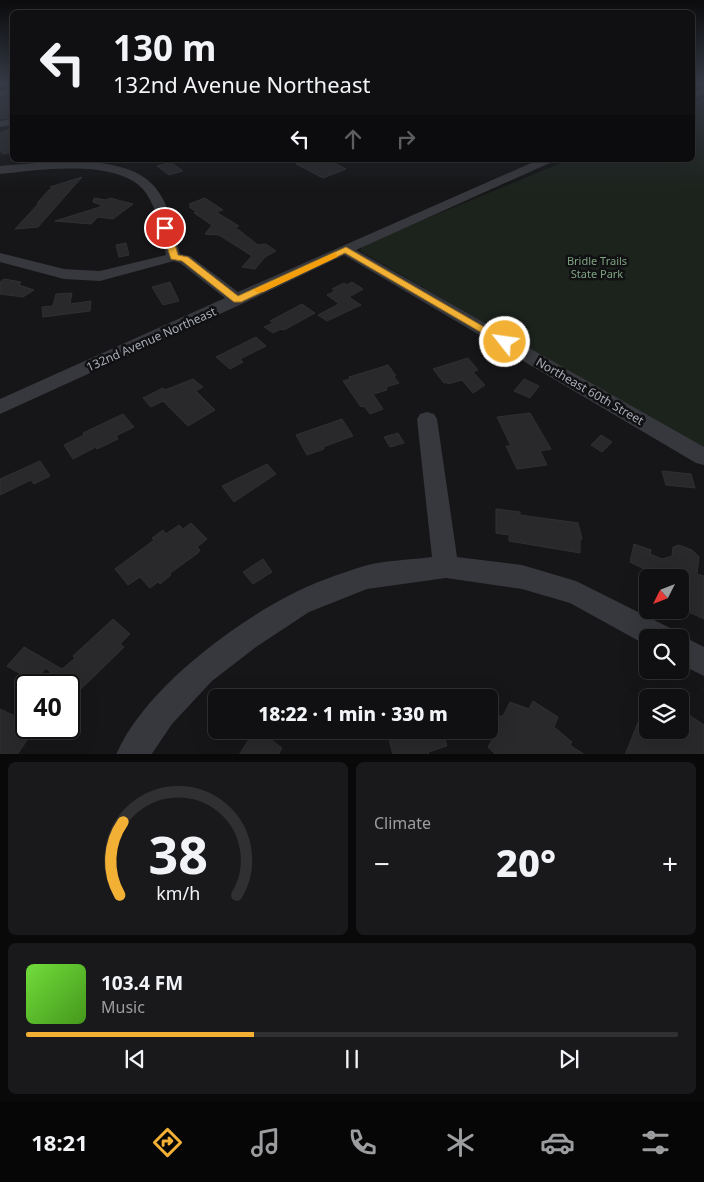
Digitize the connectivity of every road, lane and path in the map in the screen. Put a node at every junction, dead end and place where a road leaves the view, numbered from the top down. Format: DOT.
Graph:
graph roads {
  1 [pos="544,162"];
  2 [pos="0,170"];
  3 [pos="346,250"];
  4 [pos="0,257"];
  5 [pos="174,257"];
  6 [pos="238,300"];
  7 [pos="0,407"];
  8 [pos="427,419"];
  9 [pos="704,457"];
  10 [pos="446,567"];
  11 [pos="643,629"];
  12 [pos="689,654"];
  13 [pos="704,662"];
  14 [pos="132,754"];
  1 -- 3 [label="street, 132nd Avenue Northeast"];
  2 -- 5 [label="street"];
  3 -- 6 [label="street, 132nd Avenue Northeast"];
  3 -- 9 [label="street, Northeast 60th Street"];
  4 -- 5 [label="street"];
  5 -- 6 [label="street"];
  6 -- 7 [label="street, 132nd Avenue Northeast"];
  8 -- 10 [label="street"];
  10 -- 11 [label="street"];
  10 -- 14 [label="street"];
  12 -- 13 [label="street"];
}
